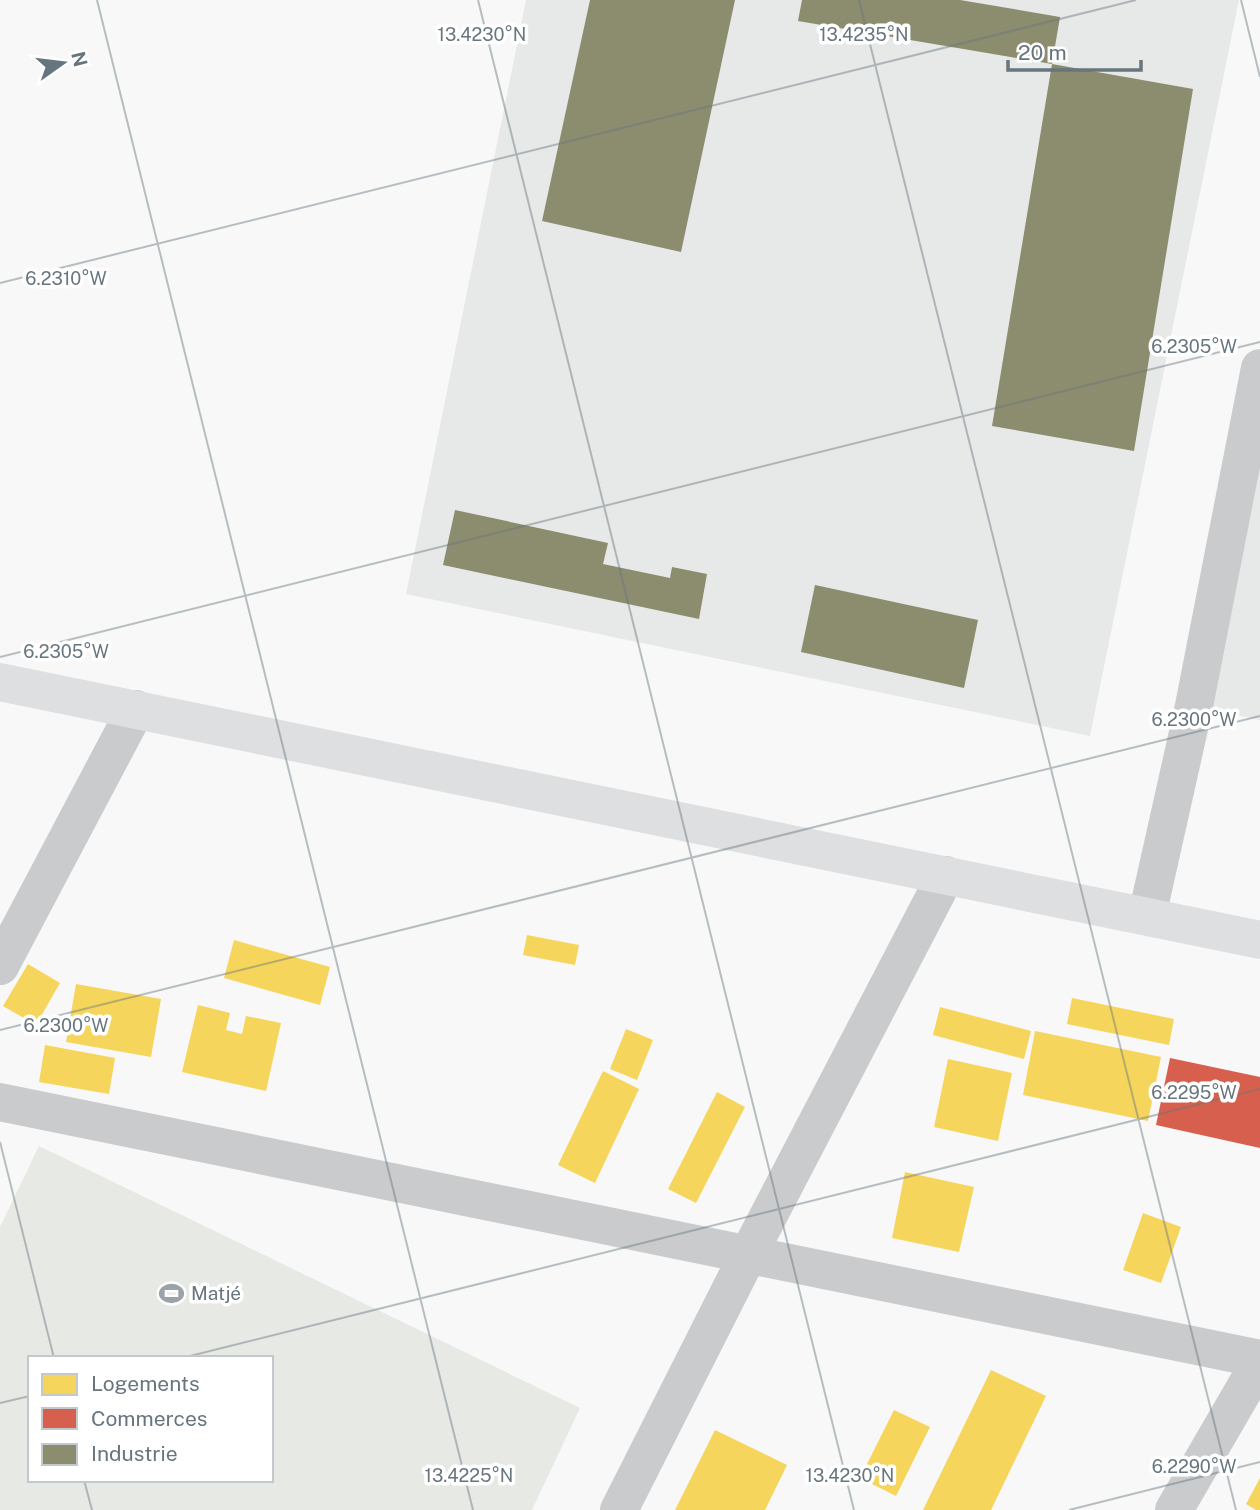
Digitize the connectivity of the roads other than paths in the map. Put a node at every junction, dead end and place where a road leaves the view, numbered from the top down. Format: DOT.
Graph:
graph roads {
  1 [pos="1260,368"];
  2 [pos="0,682"];
  3 [pos="136,709"];
  4 [pos="946,875"];
  5 [pos="1147,916"];
  6 [pos="1260,940"];
  7 [pos="0,966"];
  8 [pos="0,1102"];
  9 [pos="748,1255"];
  10 [pos="1260,1361"];
  11 [pos="619,1510"];
  12 [pos="1174,1510"];
  1 -- 5 [label="street"];
  2 -- 3 [label="street"];
  3 -- 4 [label="street"];
  3 -- 7 [label="street"];
  4 -- 5 [label="street"];
  4 -- 9 [label="street"];
  5 -- 6 [label="street"];
  8 -- 9 [label="street"];
  9 -- 10 [label="street"];
  9 -- 11 [label="street"];
  10 -- 12 [label="street"];
}
